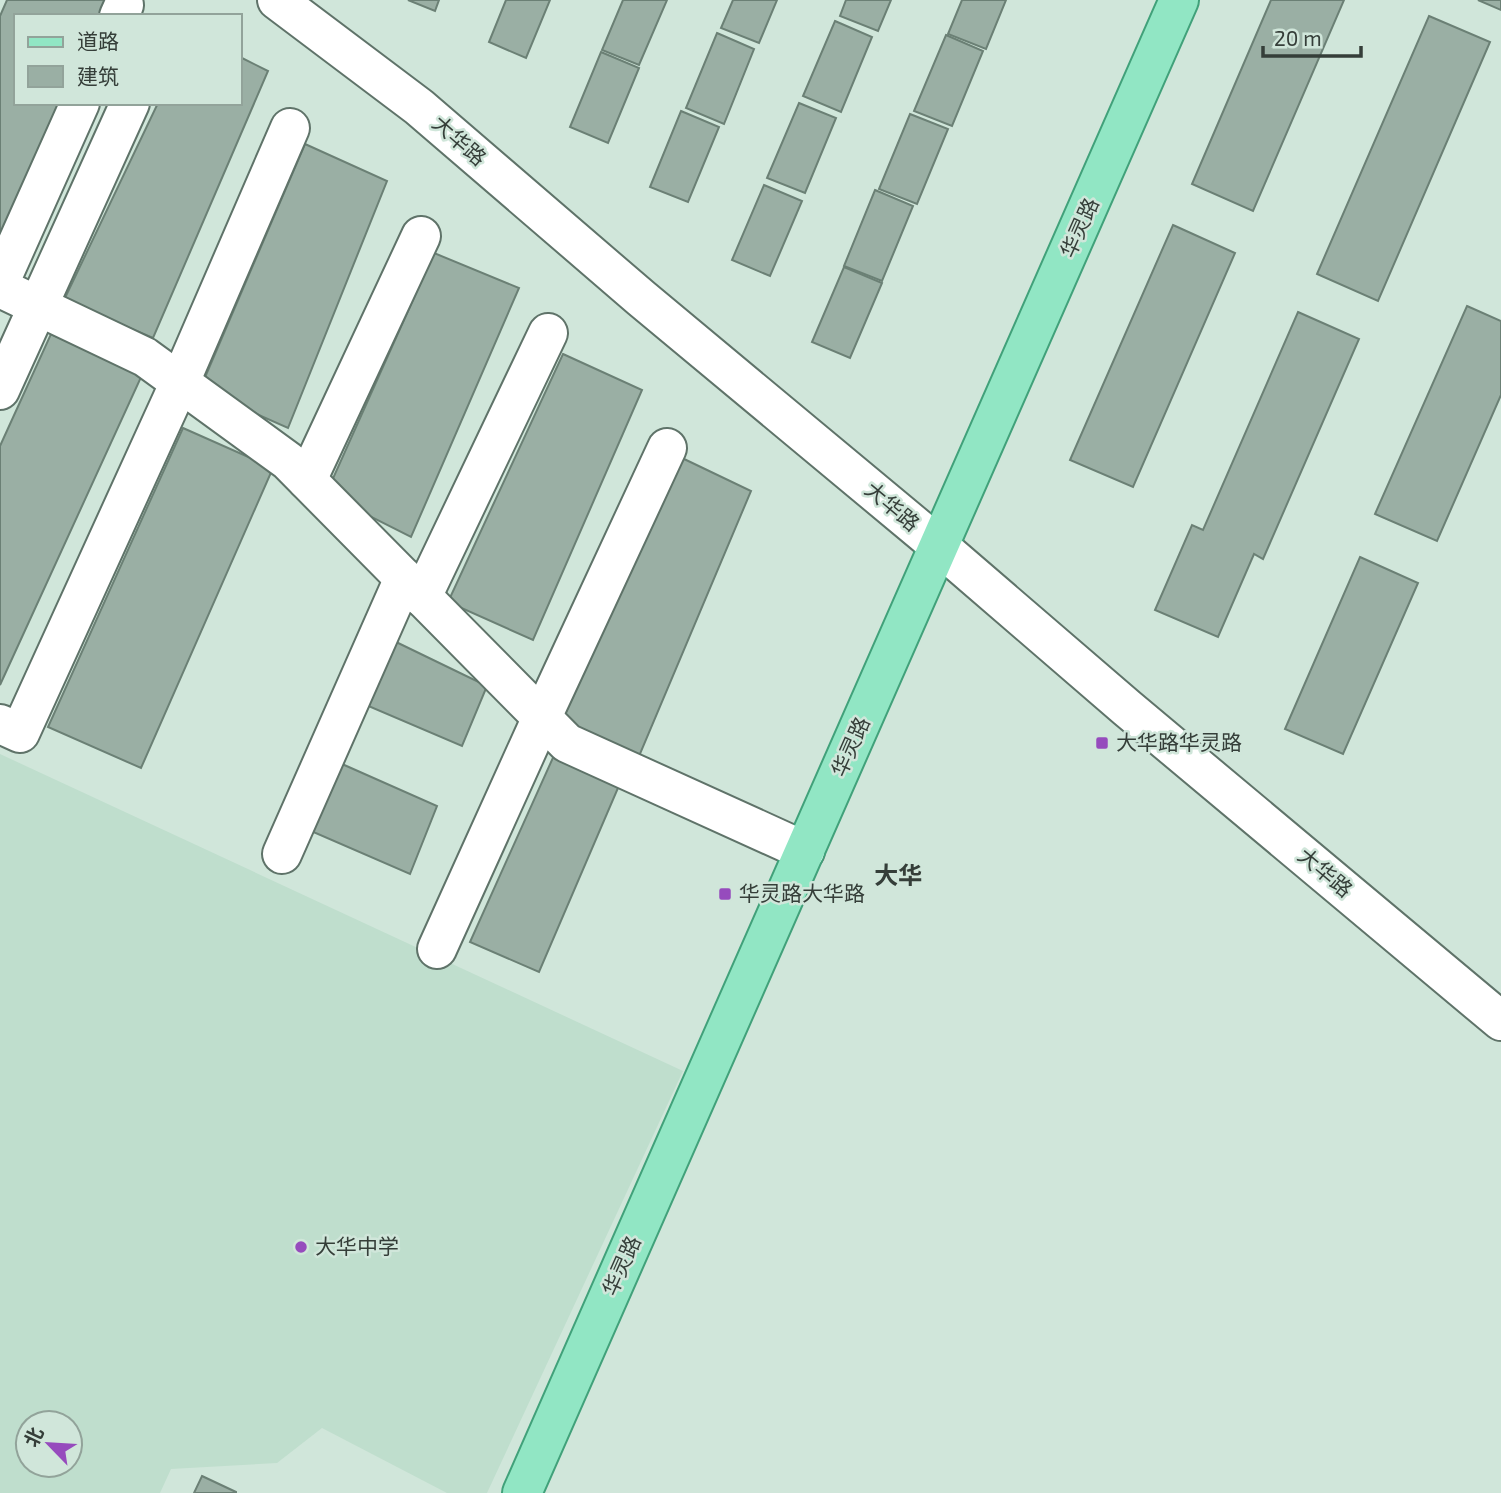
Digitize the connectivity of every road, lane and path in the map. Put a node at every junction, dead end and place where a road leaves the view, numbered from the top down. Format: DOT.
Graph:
graph roads {
  1 [pos="277,0"];
  2 [pos="1179,0"];
  3 [pos="79,105"];
  4 [pos="129,105"];
  5 [pos="290,128"];
  6 [pos="421,236"];
  7 [pos="0,282"];
  8 [pos="0,288"];
  9 [pos="38,306"];
  10 [pos="548,333"];
  11 [pos="180,382"];
  12 [pos="0,390"];
  13 [pos="667,448"];
  14 [pos="307,480"];
  15 [pos="939,547"];
  16 [pos="413,587"];
  17 [pos="542,717"];
  18 [pos="0,724"];
  19 [pos="805,851"];
  20 [pos="282,854"];
  21 [pos="437,949"];
  22 [pos="1501,1021"];
  23 [pos="522,1493"];
  1 -- 15 [label="street, 大华路"];
  2 -- 15 [label="main road, 华灵路"];
  3 -- 7 [label="street"];
  4 -- 9 [label="street"];
  5 -- 11 [label="street"];
  6 -- 14 [label="street"];
  8 -- 9 [label="street"];
  9 -- 11 [label="street"];
  9 -- 12 [label="street"];
  10 -- 16 [label="street"];
  11 -- 14 [label="street"];
  11 -- 18 [label="street"];
  13 -- 17 [label="street"];
  14 -- 16 [label="street"];
  15 -- 19 [label="main road, 华灵路"];
  15 -- 22 [label="street, 大华路"];
  16 -- 17 [label="street"];
  16 -- 20 [label="street"];
  17 -- 19 [label="street"];
  17 -- 21 [label="street"];
  19 -- 23 [label="main road, 华灵路"];
}
